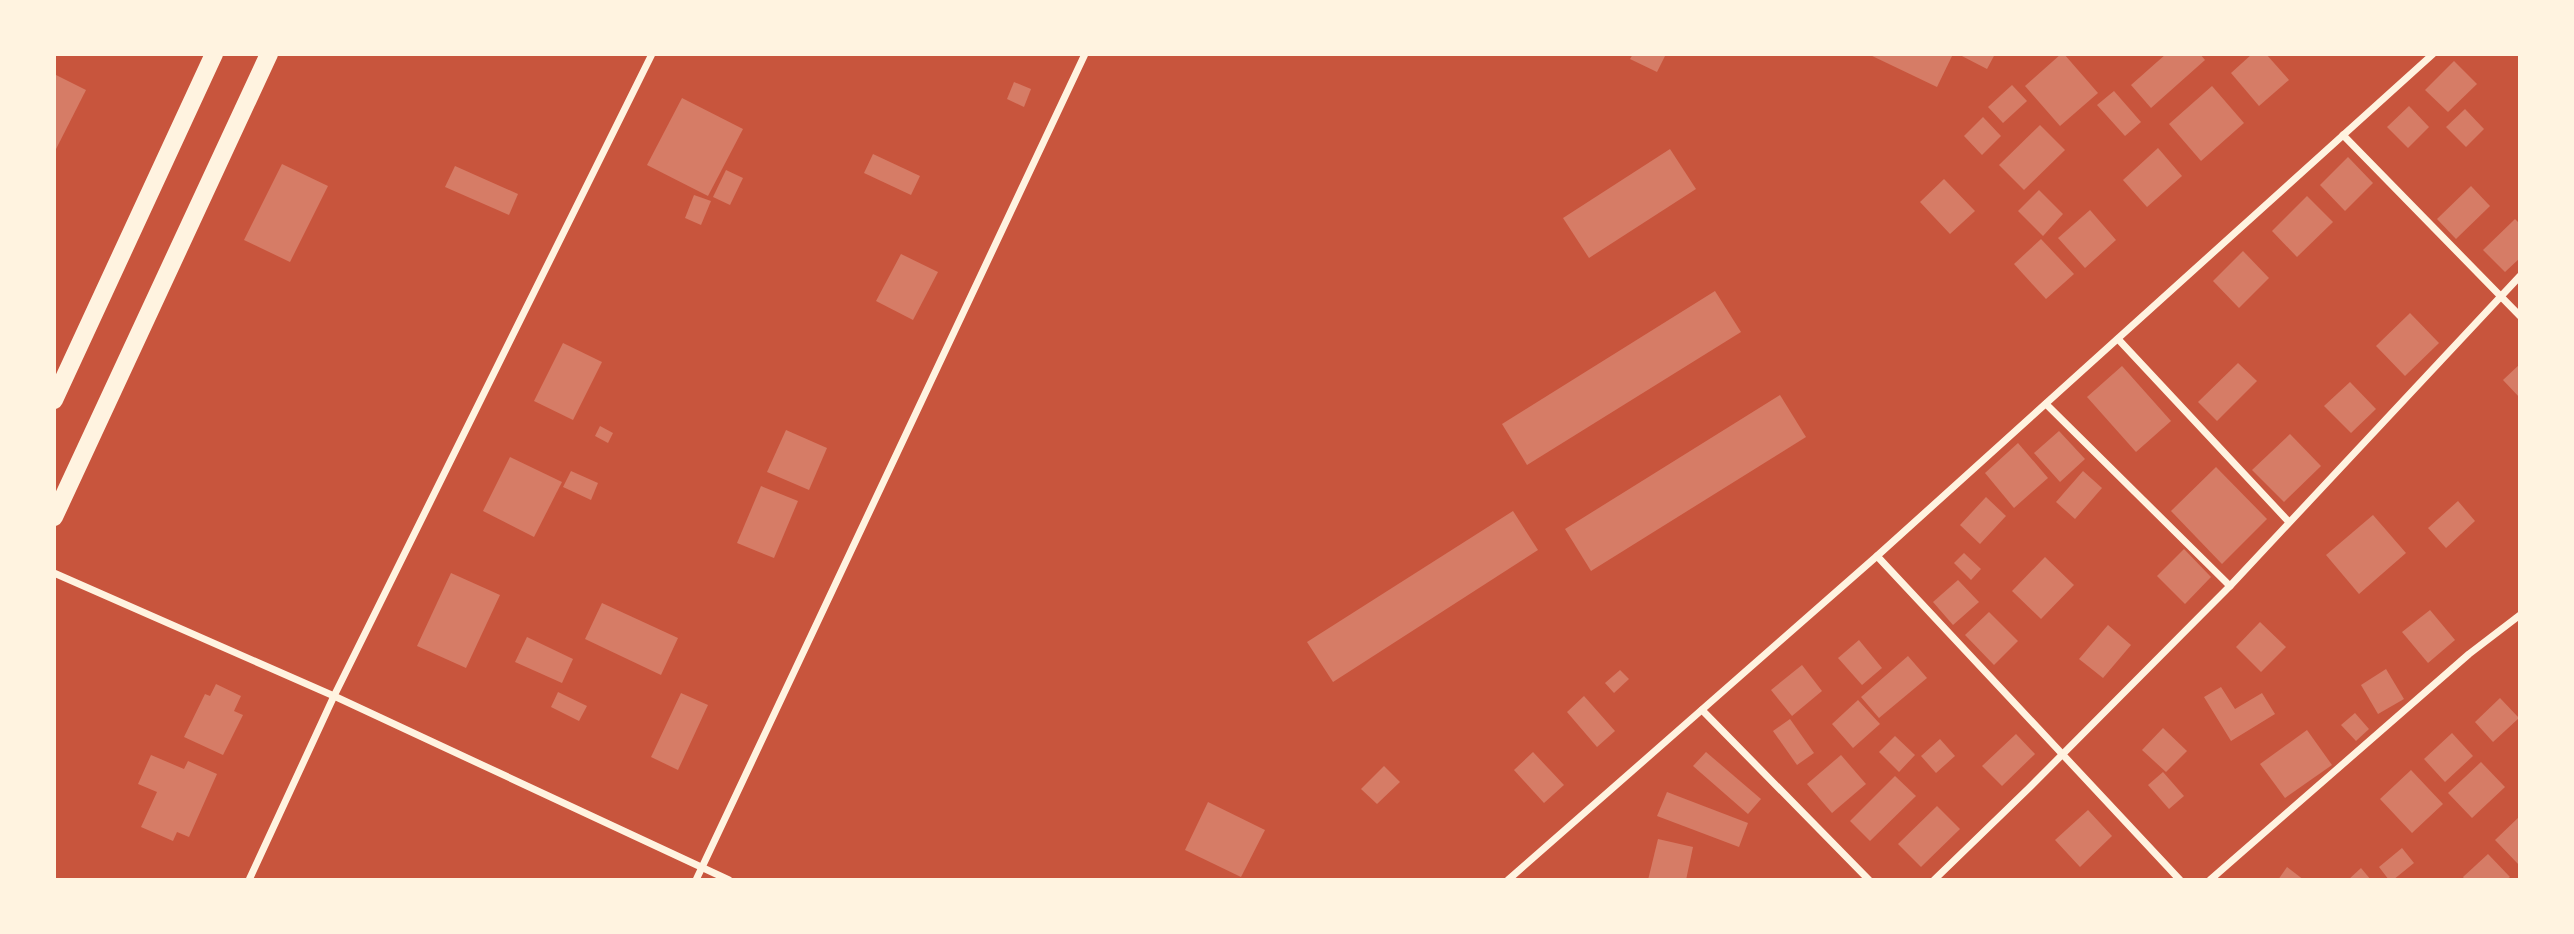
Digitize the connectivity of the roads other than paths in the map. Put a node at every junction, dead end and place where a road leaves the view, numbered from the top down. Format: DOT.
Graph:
graph roads {
  1 [pos="214,54"];
  2 [pos="652,54"];
  3 [pos="1084,54"];
  4 [pos="2432,54"];
  5 [pos="264,56"];
  6 [pos="2343,135"];
  7 [pos="2520,276"];
  8 [pos="2501,296"];
  9 [pos="2520,316"];
  10 [pos="2118,340"];
  11 [pos="54,400"];
  12 [pos="2046,404"];
  13 [pos="54,517"];
  14 [pos="2289,522"];
  15 [pos="1877,556"];
  16 [pos="54,573"];
  17 [pos="2230,586"];
  18 [pos="2520,615"];
  19 [pos="334,696"];
  20 [pos="1702,710"];
  21 [pos="2062,755"];
  22 [pos="702,867"];
  23 [pos="249,880"];
  24 [pos="696,880"];
  25 [pos="729,880"];
  26 [pos="1508,880"];
  27 [pos="1869,880"];
  28 [pos="1934,880"];
  29 [pos="2180,880"];
  30 [pos="2210,880"];
  1 -- 11 [label="main road"];
  2 -- 19 [label="street"];
  3 -- 22 [label="street"];
  4 -- 6 [label="street"];
  5 -- 13 [label="main road"];
  6 -- 8 [label="street"];
  6 -- 10 [label="street"];
  7 -- 8 [label="street"];
  8 -- 9 [label="street"];
  8 -- 14 [label="street"];
  10 -- 12 [label="street"];
  10 -- 14 [label="street"];
  12 -- 15 [label="street"];
  12 -- 17 [label="street"];
  14 -- 17 [label="street"];
  15 -- 20 [label="street"];
  15 -- 21 [label="street"];
  16 -- 19 [label="street"];
  17 -- 21 [label="street"];
  18 -- 30 [label="street"];
  19 -- 22 [label="street"];
  19 -- 23 [label="street"];
  20 -- 26 [label="street"];
  20 -- 27 [label="street"];
  21 -- 28 [label="street"];
  21 -- 29 [label="street"];
  22 -- 24 [label="street"];
  22 -- 25 [label="street"];
}
